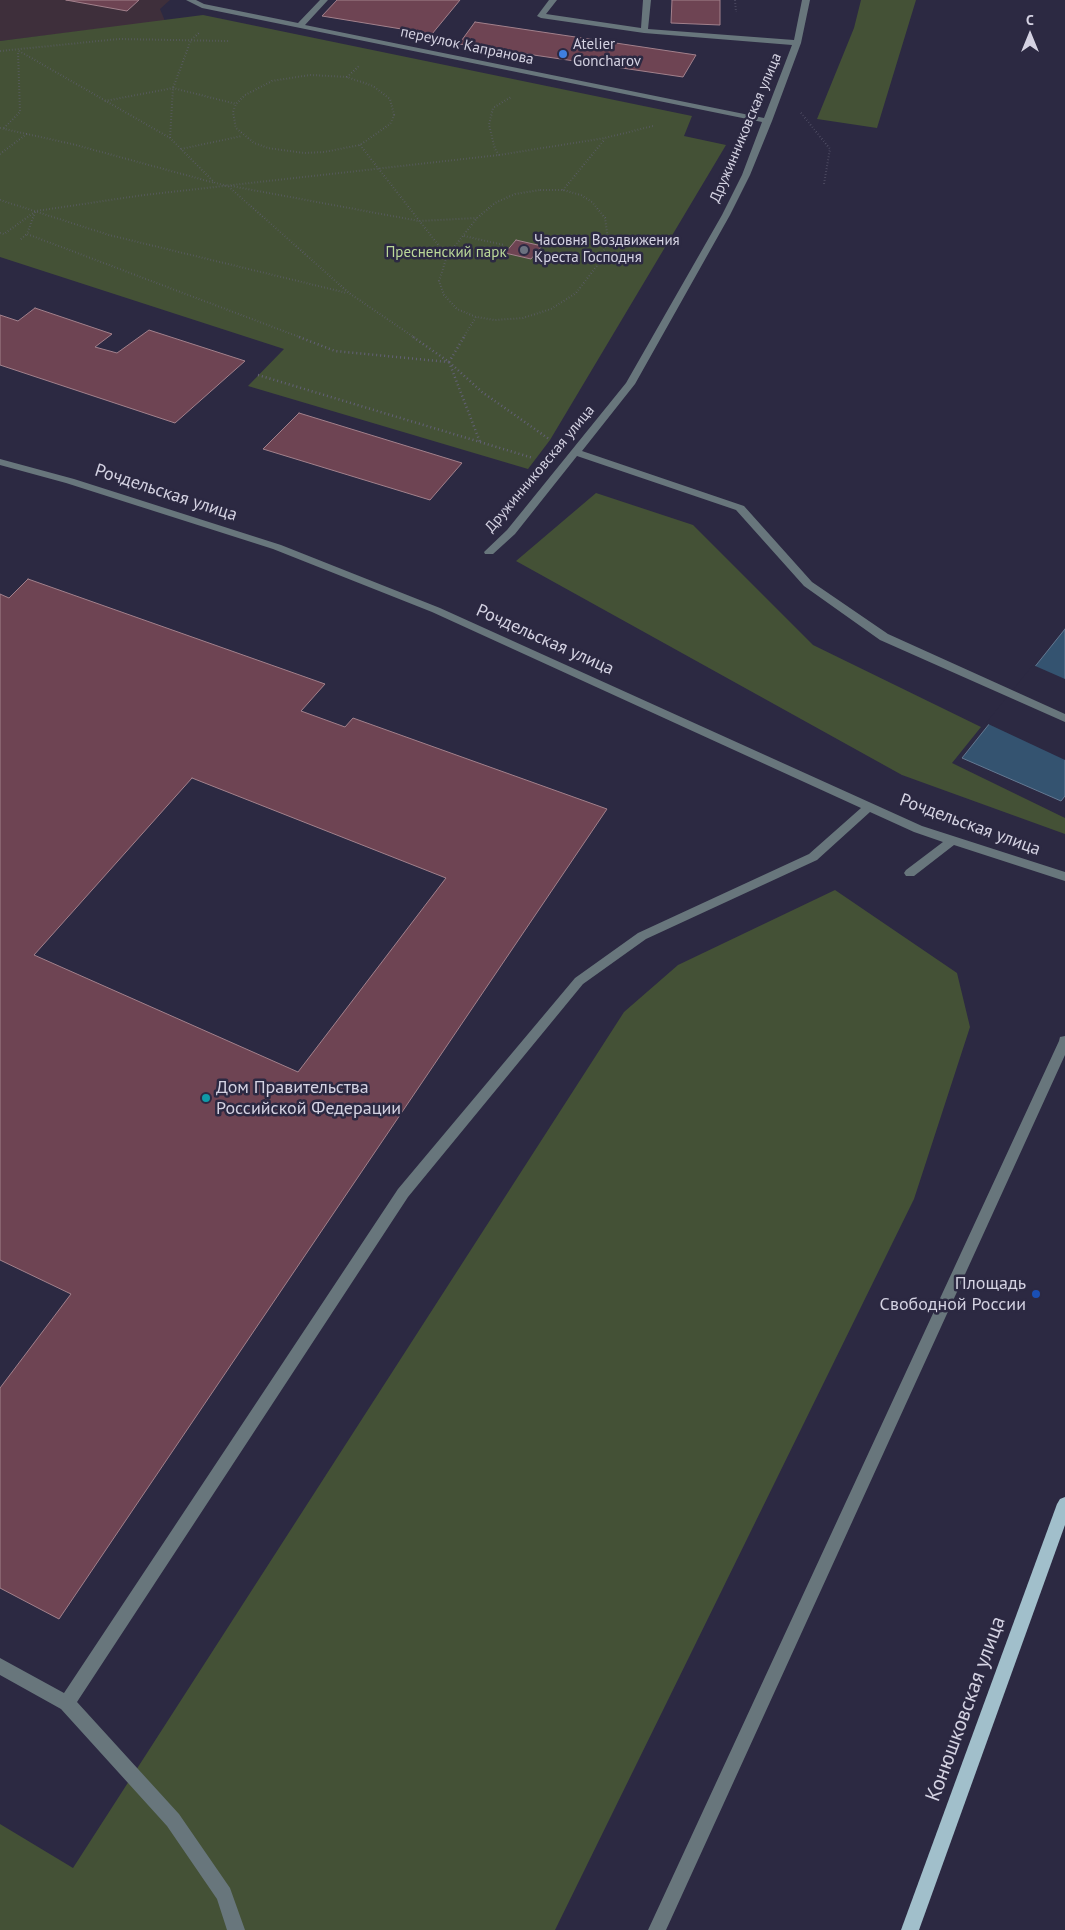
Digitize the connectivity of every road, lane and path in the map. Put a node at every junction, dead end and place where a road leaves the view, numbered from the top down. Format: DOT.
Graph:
graph roads {
  1 [pos="190,0"];
  2 [pos="324,0"];
  3 [pos="553,0"];
  4 [pos="647,0"];
  5 [pos="806,0"];
  6 [pos="300,26"];
  7 [pos="644,31"];
  8 [pos="191,40"];
  9 [pos="235,41"];
  10 [pos="797,43"];
  11 [pos="0,51"];
  12 [pos="18,51"];
  13 [pos="352,61"];
  14 [pos="347,77"];
  15 [pos="173,88"];
  16 [pos="504,93"];
  17 [pos="105,101"];
  18 [pos="236,104"];
  19 [pos="799,111"];
  20 [pos="768,121"];
  21 [pos="646,123"];
  22 [pos="0,128"];
  23 [pos="4,128"];
  24 [pos="28,133"];
  25 [pos="242,136"];
  26 [pos="170,138"];
  27 [pos="605,138"];
  28 [pos="360,144"];
  29 [pos="181,149"];
  30 [pos="0,154"];
  31 [pos="499,155"];
  32 [pos="378,168"];
  33 [pos="215,183"];
  34 [pos="824,184"];
  35 [pos="228,186"];
  36 [pos="563,190"];
  37 [pos="0,200"];
  38 [pos="36,210"];
  39 [pos="477,218"];
  40 [pos="418,221"];
  41 [pos="0,233"];
  42 [pos="27,234"];
  43 [pos="464,236"];
  44 [pos="21,239"];
  45 [pos="504,245"];
  46 [pos="446,256"];
  47 [pos="349,293"];
  48 [pos="476,317"];
  49 [pos="449,362"];
  50 [pos="258,375"];
  51 [pos="480,442"];
  52 [pos="576,452"];
  53 [pos="536,459"];
  54 [pos="0,462"];
  55 [pos="489,552"];
  56 [pos="1065,718"];
  57 [pos="870,806"];
  58 [pos="953,840"];
  59 [pos="910,873"];
  60 [pos="1065,877"];
  61 [pos="1065,1042"];
  62 [pos="1065,1504"];
  63 [pos="0,1666"];
  64 [pos="67,1703"];
  65 [pos="236,1930"];
  66 [pos="657,1930"];
  67 [pos="910,1930"];
  1 -- 6 [label="street, переулок Капранова"];
  2 -- 6 [label="street"];
  3 -- 7 [label="street"];
  4 -- 7 [label="street"];
  5 -- 10 [label="street, Дружинниковская улица"];
  6 -- 20 [label="street, переулок Капранова"];
  7 -- 10 [label="street"];
  8 -- 9 [label="path"];
  8 -- 12 [label="path"];
  8 -- 15 [label="path"];
  10 -- 20 [label="street, Дружинниковская улица"];
  11 -- 12 [label="path"];
  12 -- 17 [label="path"];
  12 -- 23 [label="path"];
  13 -- 14 [label="path"];
  14 -- 18 [label="path"];
  14 -- 28 [label="path"];
  15 -- 17 [label="path"];
  15 -- 18 [label="path"];
  15 -- 26 [label="path"];
  16 -- 31 [label="path"];
  17 -- 26 [label="path"];
  18 -- 25 [label="path"];
  19 -- 34 [label="path"];
  20 -- 52 [label="street, Дружинниковская улица"];
  21 -- 27 [label="path"];
  22 -- 23 [label="path"];
  23 -- 24 [label="path"];
  24 -- 30 [label="path"];
  24 -- 33 [label="path"];
  25 -- 28 [label="path"];
  25 -- 29 [label="path"];
  26 -- 29 [label="path"];
  27 -- 31 [label="path"];
  27 -- 36 [label="path"];
  28 -- 32 [label="path"];
  29 -- 33 [label="path"];
  31 -- 32 [label="path"];
  32 -- 35 [label="path"];
  32 -- 40 [label="path"];
  33 -- 35 [label="path"];
  35 -- 38 [label="path"];
  35 -- 40 [label="path"];
  35 -- 47 [label="path"];
  36 -- 39 [label="path"];
  36 -- 48 [label="path"];
  37 -- 38 [label="path"];
  38 -- 41 [label="path"];
  38 -- 42 [label="path"];
  38 -- 47 [label="path"];
  39 -- 40 [label="path"];
  39 -- 43 [label="path"];
  40 -- 46 [label="path"];
  42 -- 44 [label="path"];
  42 -- 49 [label="path"];
  43 -- 45 [label="path"];
  43 -- 46 [label="path"];
  46 -- 48 [label="path"];
  47 -- 49 [label="path"];
  48 -- 49 [label="path"];
  49 -- 51 [label="path"];
  49 -- 52 [label="path"];
  50 -- 51 [label="path"];
  51 -- 53 [label="path"];
  52 -- 55 [label="street, Дружинниковская улица"];
  52 -- 56 [label="street"];
  54 -- 57 [label="street, Рочдельская улица"];
  57 -- 58 [label="street, Рочдельская улица"];
  57 -- 64 [label="street"];
  58 -- 59 [label="street"];
  58 -- 60 [label="street, Рочдельская улица"];
  61 -- 66 [label="street"];
  62 -- 67 [label="main road, Конюшковская улица"];
  63 -- 64 [label="street"];
  64 -- 65 [label="street"];
}
